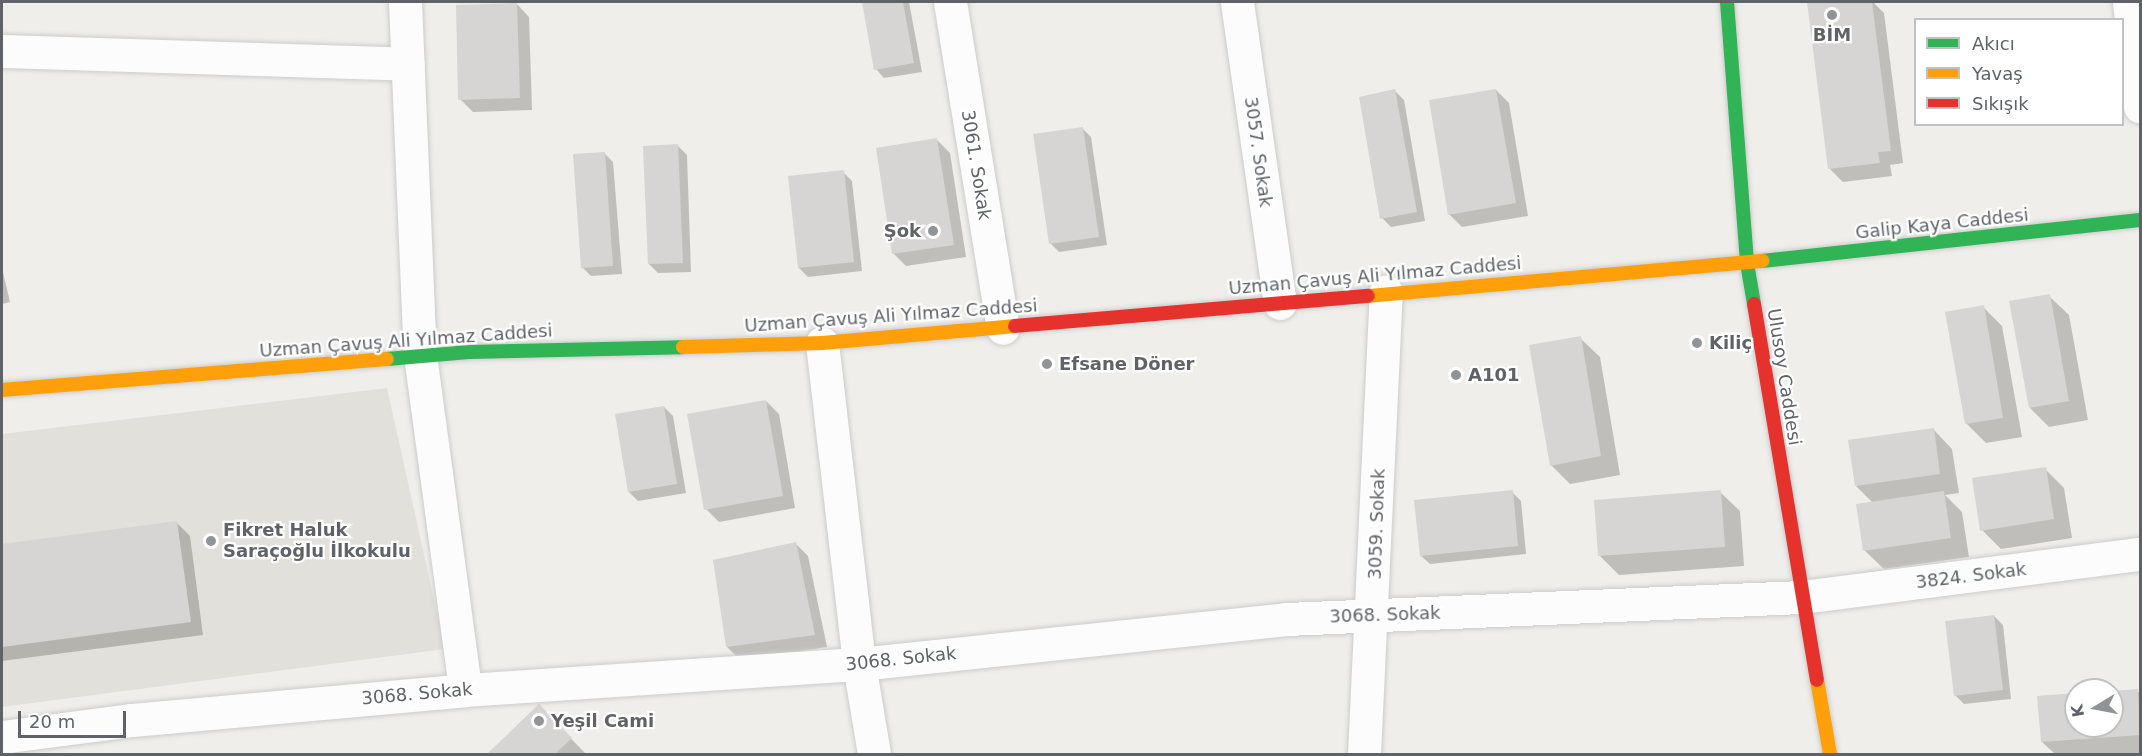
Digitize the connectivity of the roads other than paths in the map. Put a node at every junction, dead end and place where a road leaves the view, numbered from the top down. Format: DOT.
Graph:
graph roads {
  1 [pos="405,2"];
  2 [pos="950,2"];
  3 [pos="1237,2"];
  4 [pos="1727,2"];
  5 [pos="2129,2"];
  6 [pos="2,51"];
  7 [pos="408,64"];
  8 [pos="2140,106"];
  9 [pos="2140,220"];
  10 [pos="1747,263"];
  11 [pos="1386,292"];
  12 [pos="1280,303"];
  13 [pos="1004,328"];
  14 [pos="822,343"];
  15 [pos="420,356"];
  16 [pos="2,390"];
  17 [pos="2140,554"];
  18 [pos="1802,597"];
  19 [pos="1373,615"];
  20 [pos="859,664"];
  21 [pos="465,690"];
  22 [pos="2,737"];
  23 [pos="874,754"];
  24 [pos="1364,754"];
  25 [pos="1830,754"];
  1 -- 7 [label="street"];
  2 -- 13 [label="street, 3061. Sokak"];
  3 -- 12 [label="street, 3057. Sokak"];
  4 -- 10 [label="street, Ulusoy Caddesi"];
  5 -- 8 [label="street"];
  6 -- 7 [label="street"];
  7 -- 15 [label="street"];
  9 -- 10 [label="street, Galip Kaya Caddesi"];
  10 -- 11 [label="street, Uzman Çavuş Ali Yılmaz Caddesi"];
  10 -- 18 [label="street, Ulusoy Caddesi"];
  11 -- 12 [label="street, Uzman Çavuş Ali Yılmaz Caddesi"];
  11 -- 19 [label="street, 3059. Sokak"];
  12 -- 13 [label="street, Uzman Çavuş Ali Yılmaz Caddesi"];
  13 -- 14 [label="street, Uzman Çavuş Ali Yılmaz Caddesi"];
  14 -- 15 [label="street, Uzman Çavuş Ali Yılmaz Caddesi"];
  14 -- 20 [label="street"];
  15 -- 16 [label="street, Uzman Çavuş Ali Yılmaz Caddesi"];
  15 -- 21 [label="street"];
  17 -- 18 [label="street, 3824. Sokak"];
  18 -- 19 [label="street, 3068. Sokak"];
  18 -- 25 [label="street, Ulusoy Caddesi"];
  19 -- 20 [label="street, 3068. Sokak"];
  19 -- 24 [label="street, 3059. Sokak"];
  20 -- 21 [label="street, 3068. Sokak"];
  20 -- 23 [label="street"];
  21 -- 22 [label="street, 3068. Sokak"];
}
